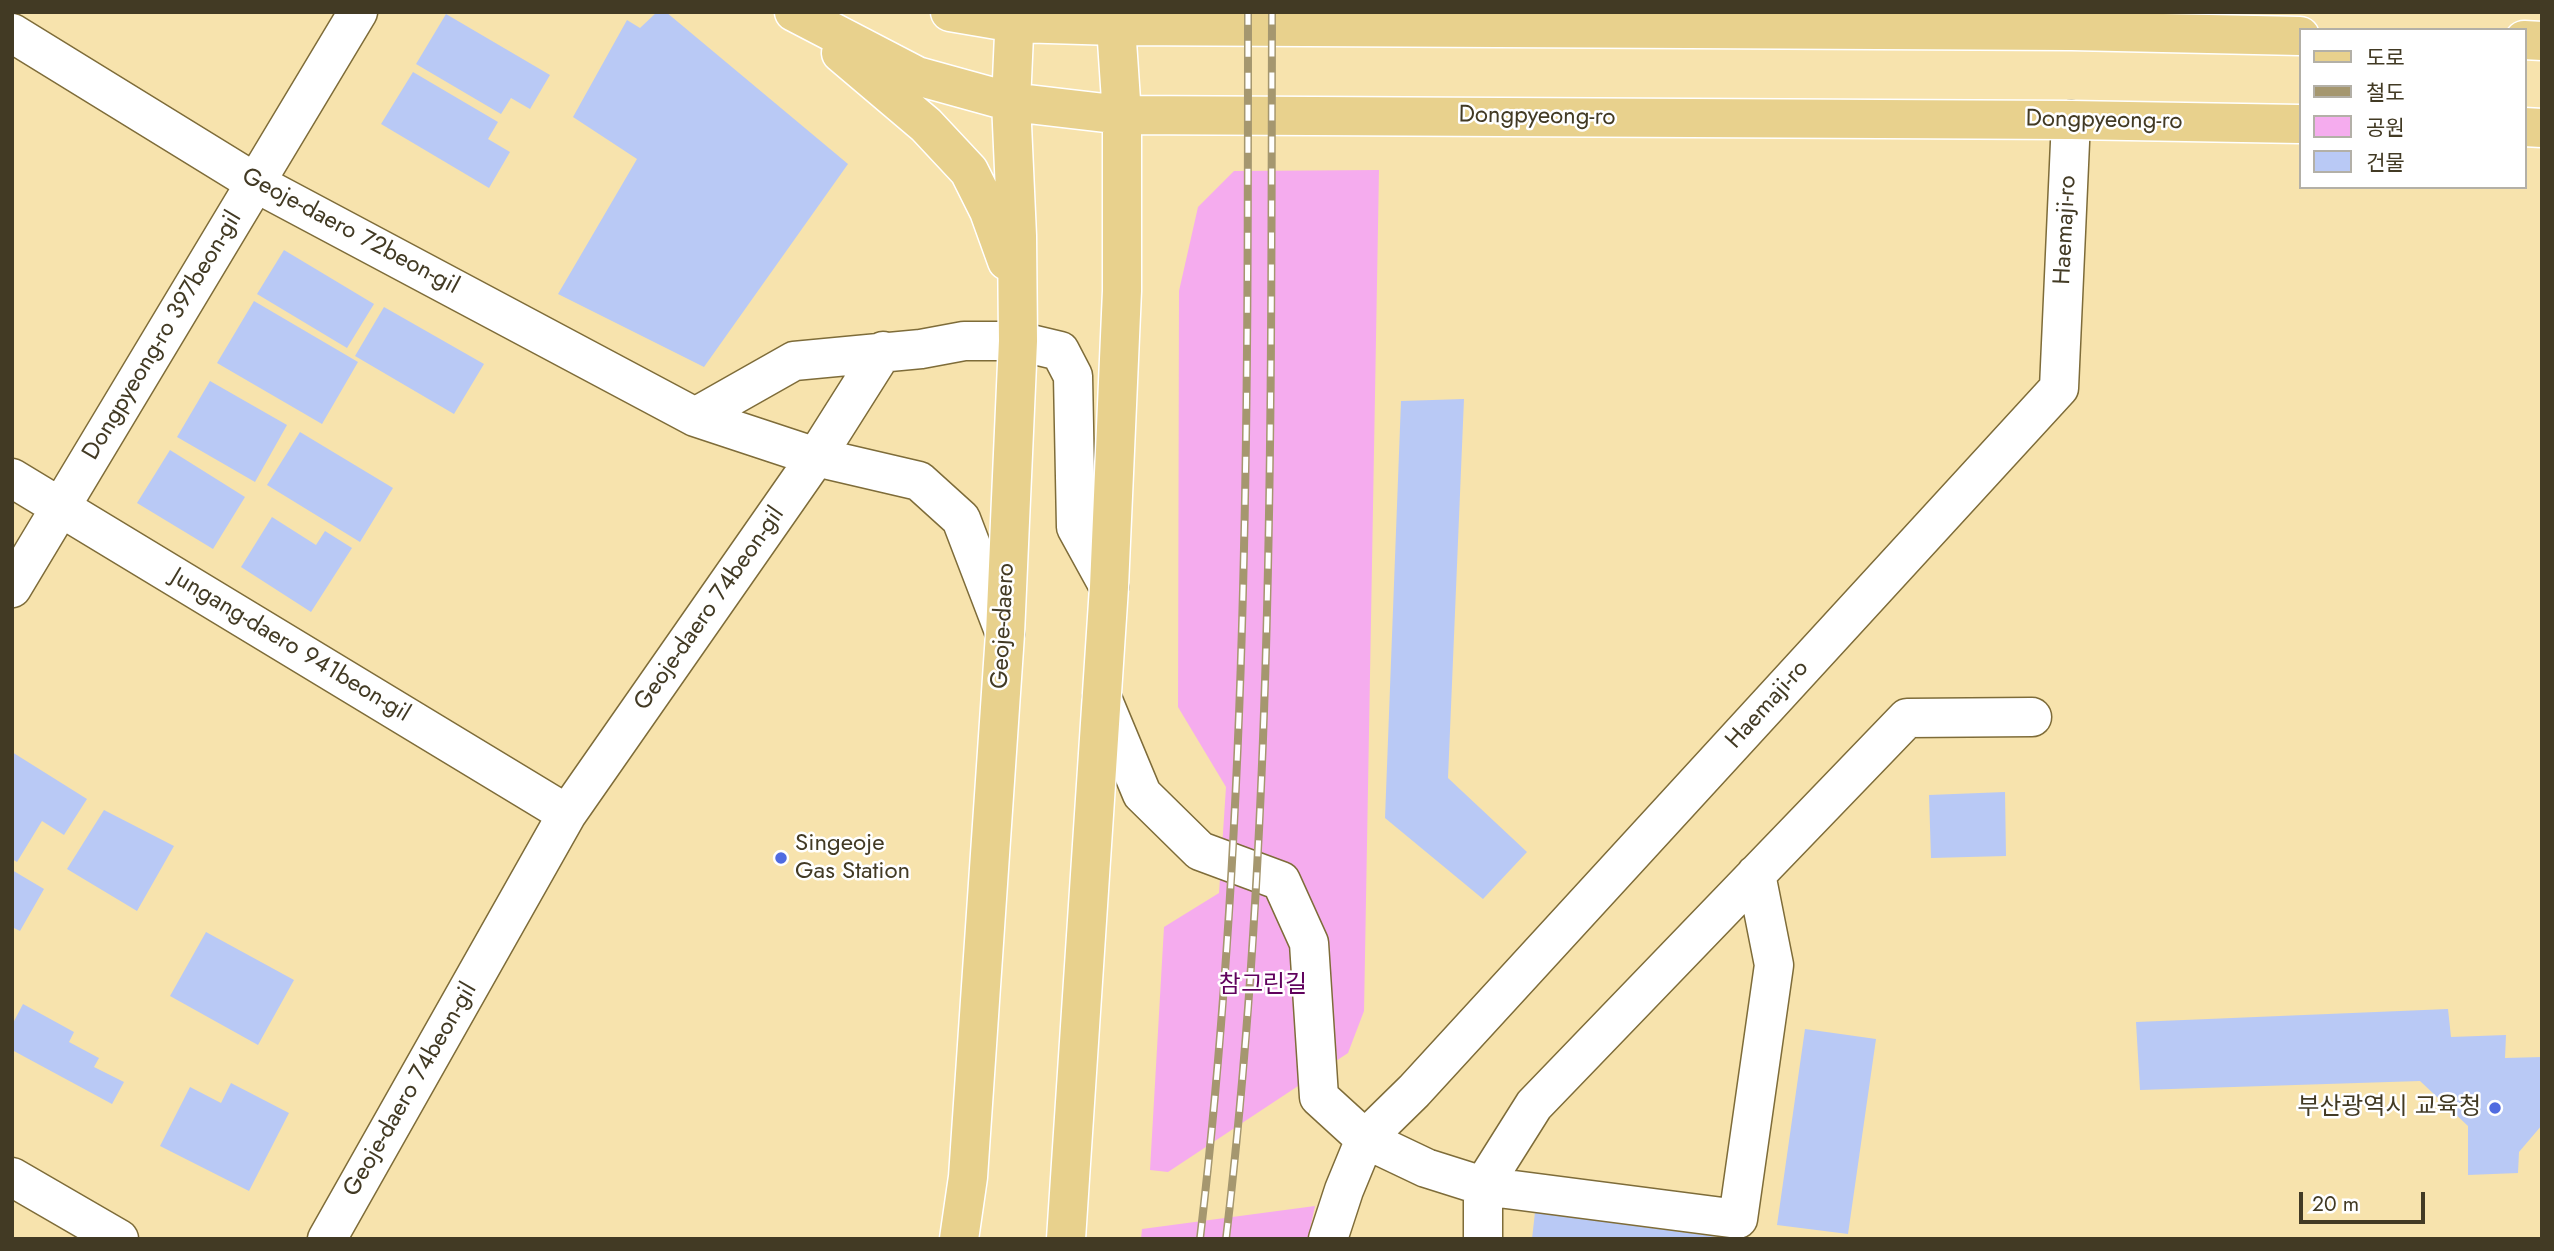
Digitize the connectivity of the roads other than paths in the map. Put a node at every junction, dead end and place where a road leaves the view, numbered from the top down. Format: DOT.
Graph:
graph roads {
  1 [pos="358,12"];
  2 [pos="950,12"];
  3 [pos="1311,12"];
  4 [pos="796,13"];
  5 [pos="1015,18"];
  6 [pos="1116,19"];
  7 [pos="1364,19"];
  8 [pos="2071,22"];
  9 [pos="12,33"];
  10 [pos="2298,36"];
  11 [pos="1011,102"];
  12 [pos="1122,115"];
  13 [pos="2071,120"];
  14 [pos="2298,124"];
  15 [pos="254,182"];
  16 [pos="1017,291"];
  17 [pos="1018,341"];
  18 [pos="883,351"];
  19 [pos="695,417"];
  20 [pos="816,457"];
  21 [pos="12,478"];
  22 [pos="61,508"];
  23 [pos="1109,587"];
  24 [pos="12,588"];
  25 [pos="1005,634"];
  26 [pos="1102,698"];
  27 [pos="2032,716"];
  28 [pos="567,814"];
  29 [pos="1756,874"];
  30 [pos="1365,1139"];
  31 [pos="12,1177"];
  32 [pos="1483,1186"];
  33 [pos="119,1239"];
  34 [pos="327,1239"];
  35 [pos="960,1239"];
  36 [pos="1066,1239"];
  37 [pos="1328,1239"];
  38 [pos="1483,1239"];
  1 -- 15 [label="street, Dongpyeong-ro 397beon-gil"];
  2 -- 5 [label="main road"];
  3 -- 7 [label="main road"];
  4 -- 11 [label="main road, Dongpyeong-ro"];
  4 -- 16 [label="main road"];
  5 -- 6 [label="main road"];
  5 -- 11 [label="main road, Geoje-daero"];
  6 -- 7 [label="main road"];
  6 -- 12 [label="main road"];
  7 -- 8 [label="main road"];
  8 -- 10 [label="main road"];
  9 -- 15 [label="street, Geoje-daero 72beon-gil"];
  11 -- 12 [label="main road, Dongpyeong-ro"];
  11 -- 16 [label="main road, Geoje-daero"];
  12 -- 13 [label="main road, Dongpyeong-ro"];
  12 -- 23 [label="main road"];
  13 -- 14 [label="main road, Dongpyeong-ro"];
  13 -- 30 [label="street, Haemaji-ro"];
  15 -- 19 [label="street, Geoje-daero 72beon-gil"];
  15 -- 22 [label="street, Dongpyeong-ro 397beon-gil"];
  16 -- 17 [label="main road, Geoje-daero"];
  17 -- 18 [label="street"];
  17 -- 23 [label="street"];
  17 -- 25 [label="main road, Geoje-daero"];
  18 -- 19 [label="street"];
  18 -- 20 [label="street, Geoje-daero 74beon-gil"];
  19 -- 20 [label="street, Geoje-daero 72beon-gil"];
  20 -- 25 [label="street, Geoje-daero 72beon-gil"];
  20 -- 28 [label="street, Geoje-daero 74beon-gil"];
  21 -- 22 [label="street, Jungang-daero 941beon-gil"];
  22 -- 24 [label="street, Dongpyeong-ro 397beon-gil"];
  22 -- 28 [label="street, Jungang-daero 941beon-gil"];
  23 -- 26 [label="main road"];
  25 -- 35 [label="main road, Geoje-daero"];
  26 -- 30 [label="street"];
  26 -- 36 [label="main road"];
  27 -- 29 [label="street"];
  28 -- 34 [label="street, Geoje-daero 74beon-gil"];
  29 -- 32 [label="street"];
  29 -- 32 [label="street"];
  30 -- 32 [label="street"];
  30 -- 37 [label="street, Haemaji-ro"];
  31 -- 33 [label="street"];
  32 -- 38 [label="street"];
}
